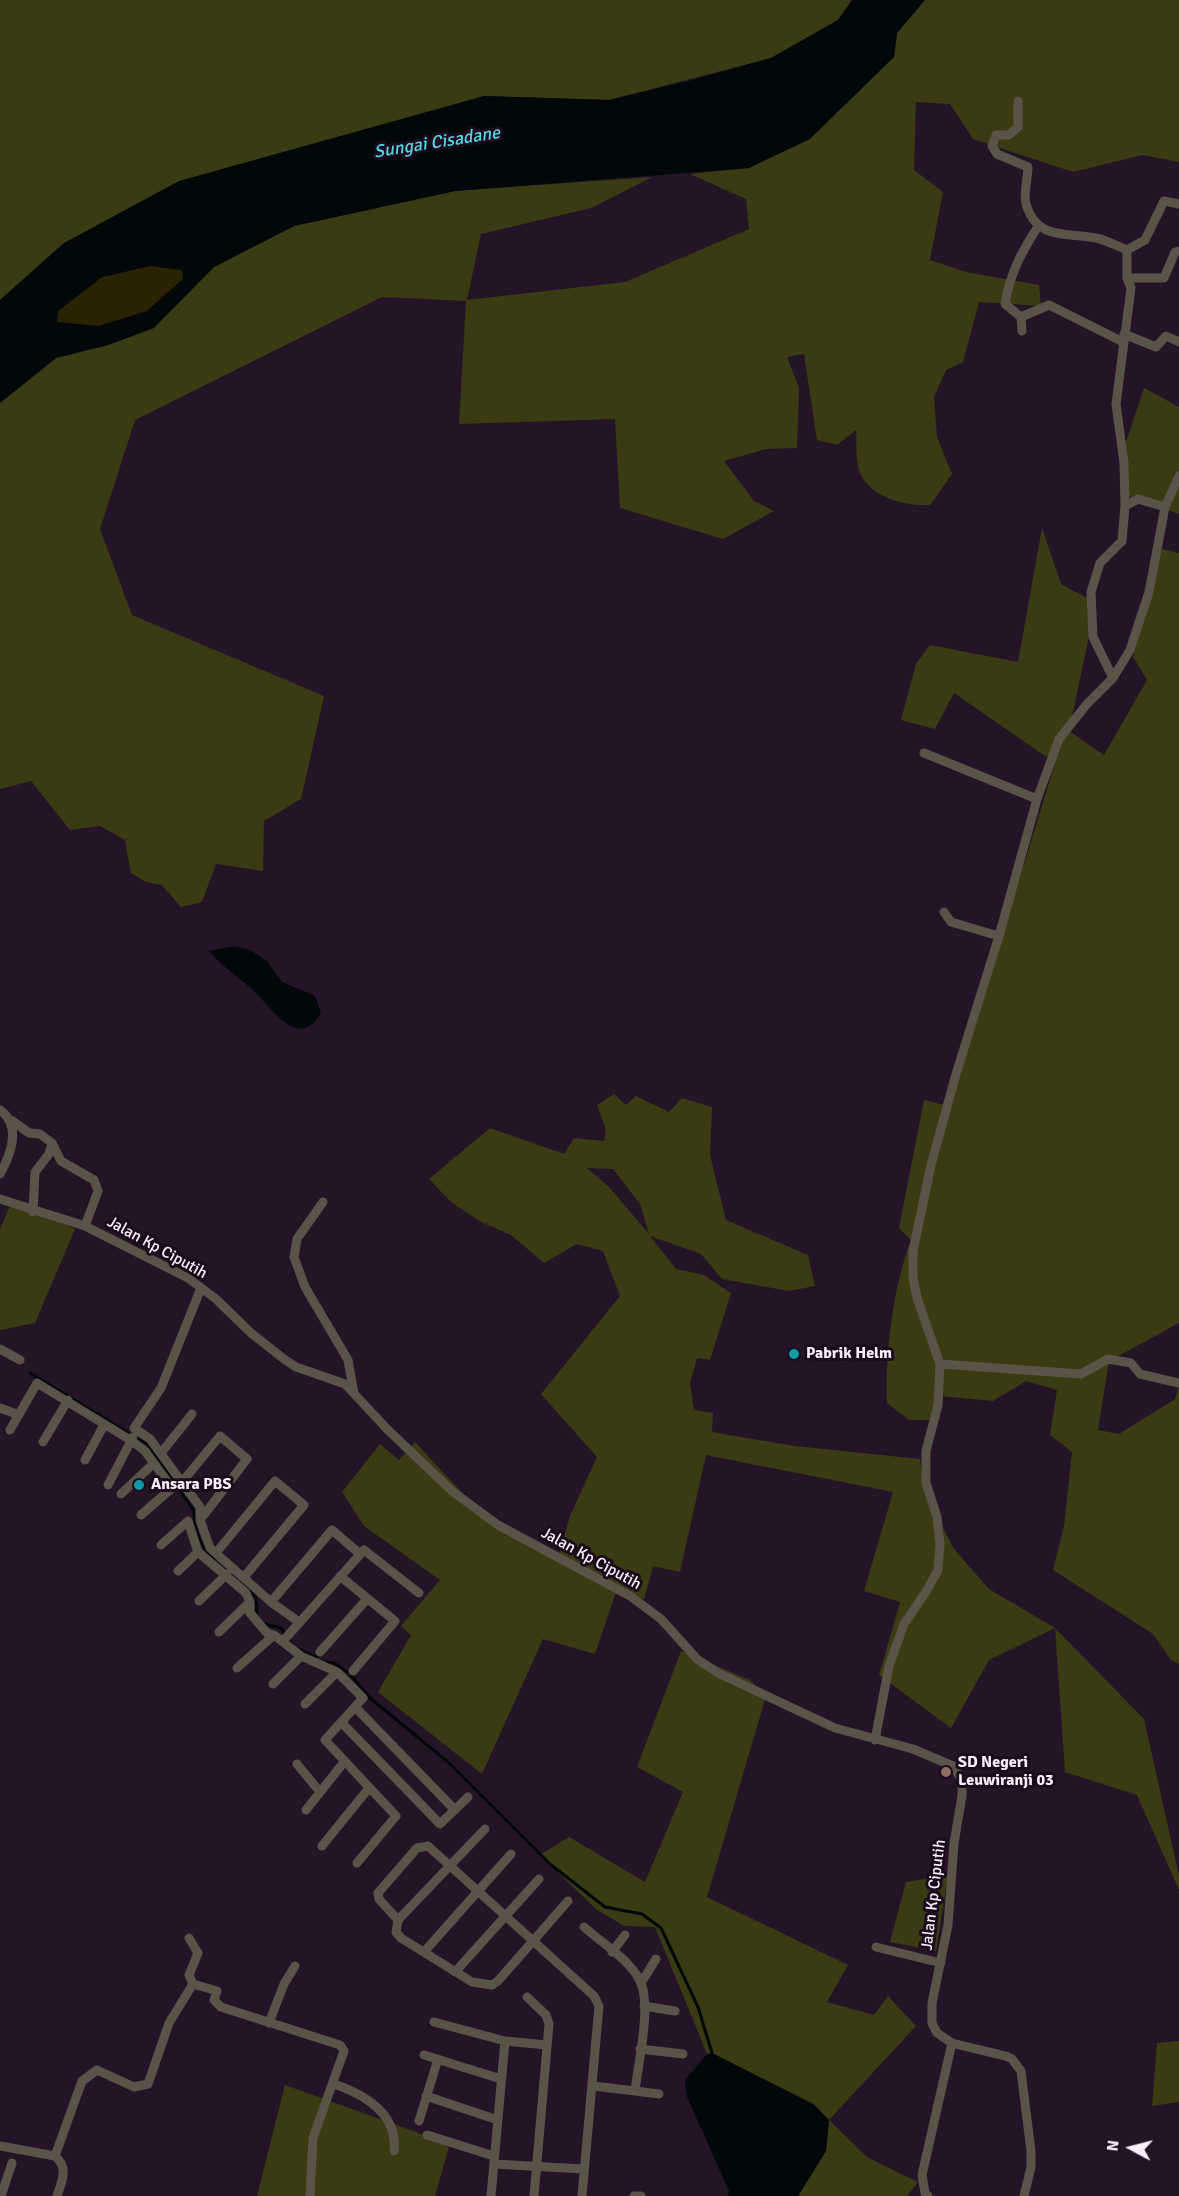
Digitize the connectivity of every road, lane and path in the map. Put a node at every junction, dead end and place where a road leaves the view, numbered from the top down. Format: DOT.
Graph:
graph roads {
  1 [pos="1018,101"];
  2 [pos="1179,204"];
  3 [pos="1040,225"];
  4 [pos="1126,250"];
  5 [pos="1179,251"];
  6 [pos="1128,278"];
  7 [pos="1021,317"];
  8 [pos="1022,331"];
  9 [pos="1124,338"];
  10 [pos="1179,342"];
  11 [pos="1179,477"];
  12 [pos="1125,506"];
  13 [pos="1165,507"];
  14 [pos="1113,678"];
  15 [pos="924,753"];
  16 [pos="1036,798"];
  17 [pos="944,912"];
  18 [pos="999,936"];
  19 [pos="0,1110"];
  20 [pos="11,1120"];
  21 [pos="52,1143"];
  22 [pos="0,1174"];
  23 [pos="0,1199"];
  24 [pos="323,1202"];
  25 [pos="33,1212"];
  26 [pos="85,1226"];
  27 [pos="201,1288"];
  28 [pos="0,1349"];
  29 [pos="20,1360"];
  30 [pos="940,1364"];
  31 [pos="1179,1383"];
  32 [pos="354,1393"];
  33 [pos="68,1400"];
  34 [pos="0,1408"];
  35 [pos="192,1414"];
  36 [pos="19,1415"];
  37 [pos="104,1425"];
  38 [pos="135,1428"];
  39 [pos="10,1430"];
  40 [pos="132,1441"];
  41 [pos="43,1442"];
  42 [pos="161,1453"];
  43 [pos="86,1460"];
  44 [pos="154,1463"];
  45 [pos="182,1482"];
  46 [pos="108,1485"];
  47 [pos="121,1494"];
  48 [pos="141,1515"];
  49 [pos="200,1520"];
  50 [pos="161,1545"];
  51 [pos="198,1551"];
  52 [pos="216,1553"];
  53 [pos="360,1554"];
  54 [pos="178,1571"];
  55 [pos="227,1574"];
  56 [pos="245,1576"];
  57 [pos="340,1576"];
  58 [pos="419,1593"];
  59 [pos="367,1599"];
  60 [pos="199,1601"];
  61 [pos="250,1602"];
  62 [pos="271,1602"];
  63 [pos="299,1622"];
  64 [pos="219,1632"];
  65 [pos="274,1635"];
  66 [pos="283,1641"];
  67 [pos="320,1652"];
  68 [pos="302,1656"];
  69 [pos="237,1668"];
  70 [pos="353,1671"];
  71 [pos="337,1672"];
  72 [pos="273,1684"];
  73 [pos="305,1704"];
  74 [pos="356,1708"];
  75 [pos="342,1722"];
  76 [pos="875,1740"];
  77 [pos="344,1762"];
  78 [pos="297,1764"];
  79 [pos="369,1788"];
  80 [pos="320,1792"];
  81 [pos="468,1797"];
  82 [pos="306,1810"];
  83 [pos="454,1810"];
  84 [pos="485,1829"];
  85 [pos="322,1845"];
  86 [pos="511,1854"];
  87 [pos="357,1863"];
  88 [pos="450,1865"];
  89 [pos="539,1879"];
  90 [pos="478,1891"];
  91 [pos="568,1901"];
  92 [pos="504,1916"];
  93 [pos="398,1920"];
  94 [pos="584,1927"];
  95 [pos="625,1935"];
  96 [pos="189,1938"];
  97 [pos="533,1939"];
  98 [pos="876,1947"];
  99 [pos="424,1952"];
  100 [pos="612,1952"];
  101 [pos="656,1959"];
  102 [pos="940,1963"];
  103 [pos="295,1966"];
  104 [pos="455,1972"];
  105 [pos="641,1983"];
  106 [pos="193,1984"];
  107 [pos="527,1997"];
  108 [pos="644,2006"];
  109 [pos="675,2011"];
  110 [pos="434,2022"];
  111 [pos="269,2023"];
  112 [pos="505,2041"];
  113 [pos="952,2043"];
  114 [pos="547,2045"];
  115 [pos="640,2049"];
  116 [pos="683,2054"];
  117 [pos="424,2055"];
  118 [pos="438,2059"];
  119 [pos="501,2079"];
  120 [pos="334,2084"];
  121 [pos="593,2086"];
  122 [pos="635,2091"];
  123 [pos="659,2094"];
  124 [pos="426,2096"];
  125 [pos="498,2120"];
  126 [pos="419,2121"];
  127 [pos="427,2135"];
  128 [pos="0,2146"];
  129 [pos="394,2151"];
  130 [pos="55,2156"];
  131 [pos="494,2160"];
  132 [pos="12,2163"];
  133 [pos="536,2167"];
  134 [pos="583,2169"];
  135 [pos="1,2196"];
  136 [pos="57,2196"];
  137 [pos="310,2196"];
  138 [pos="491,2196"];
  139 [pos="534,2196"];
  140 [pos="582,2196"];
  141 [pos="634,2196"];
  142 [pos="641,2196"];
  143 [pos="928,2196"];
  144 [pos="1024,2196"];
  1 -- 3 [label="street"];
  2 -- 4 [label="street"];
  3 -- 4 [label="street"];
  3 -- 7 [label="street"];
  4 -- 6 [label="street"];
  5 -- 6 [label="street"];
  6 -- 9 [label="street"];
  7 -- 8 [label="street"];
  7 -- 9 [label="street"];
  9 -- 10 [label="street"];
  9 -- 12 [label="street"];
  11 -- 13 [label="street"];
  12 -- 13 [label="street"];
  12 -- 14 [label="street"];
  13 -- 14 [label="street"];
  14 -- 16 [label="street"];
  15 -- 16 [label="street"];
  16 -- 18 [label="street"];
  17 -- 18 [label="street"];
  18 -- 30 [label="street"];
  19 -- 20 [label="street"];
  20 -- 21 [label="street"];
  20 -- 22 [label="street"];
  21 -- 25 [label="street"];
  21 -- 26 [label="street"];
  23 -- 25 [label="street, Jalan Kp Ciputih"];
  24 -- 32 [label="street"];
  25 -- 26 [label="street, Jalan Kp Ciputih"];
  26 -- 27 [label="street, Jalan Kp Ciputih"];
  27 -- 32 [label="street, Jalan Kp Ciputih"];
  27 -- 38 [label="street"];
  28 -- 29 [label="street"];
  30 -- 31 [label="street"];
  30 -- 76 [label="street"];
  32 -- 76 [label="street, Jalan Kp Ciputih"];
  33 -- 36 [label="street"];
  33 -- 37 [label="street"];
  33 -- 41 [label="street"];
  34 -- 36 [label="street"];
  35 -- 42 [label="street"];
  36 -- 39 [label="street"];
  37 -- 40 [label="street"];
  37 -- 43 [label="street"];
  38 -- 40 [label="street"];
  38 -- 42 [label="street"];
  40 -- 44 [label="street"];
  40 -- 46 [label="street"];
  42 -- 45 [label="street"];
  44 -- 47 [label="street"];
  44 -- 48 [label="street"];
  45 -- 49 [label="street"];
  45 -- 49 [label="street"];
  49 -- 52 [label="street"];
  50 -- 51 [label="street"];
  51 -- 54 [label="street"];
  51 -- 55 [label="street"];
  52 -- 56 [label="street"];
  52 -- 56 [label="street"];
  53 -- 57 [label="street"];
  53 -- 58 [label="street"];
  53 -- 62 [label="street"];
  55 -- 60 [label="street"];
  55 -- 61 [label="street"];
  56 -- 62 [label="street"];
  57 -- 59 [label="street"];
  57 -- 63 [label="street"];
  59 -- 67 [label="street"];
  59 -- 70 [label="street"];
  61 -- 64 [label="street"];
  61 -- 65 [label="street"];
  62 -- 63 [label="street"];
  63 -- 66 [label="street"];
  65 -- 66 [label="street"];
  65 -- 69 [label="street"];
  66 -- 68 [label="street"];
  68 -- 71 [label="street"];
  68 -- 72 [label="street"];
  71 -- 73 [label="street"];
  71 -- 74 [label="street"];
  74 -- 75 [label="street"];
  74 -- 83 [label="street"];
  75 -- 77 [label="street"];
  75 -- 83 [label="street"];
  76 -- 102 [label="street, Jalan Kp Ciputih"];
  77 -- 79 [label="street"];
  77 -- 80 [label="street"];
  78 -- 80 [label="street"];
  79 -- 85 [label="street"];
  79 -- 87 [label="street"];
  80 -- 82 [label="street"];
  81 -- 83 [label="street"];
  84 -- 88 [label="street"];
  86 -- 90 [label="street"];
  88 -- 90 [label="street"];
  88 -- 93 [label="street"];
  88 -- 93 [label="street"];
  89 -- 92 [label="street"];
  90 -- 92 [label="street"];
  90 -- 99 [label="street"];
  91 -- 97 [label="street"];
  92 -- 97 [label="street"];
  92 -- 104 [label="street"];
  93 -- 99 [label="street"];
  94 -- 100 [label="street"];
  95 -- 100 [label="street"];
  96 -- 106 [label="street"];
  97 -- 104 [label="street"];
  97 -- 121 [label="street"];
  98 -- 102 [label="street"];
  99 -- 104 [label="street"];
  100 -- 105 [label="street"];
  101 -- 105 [label="street"];
  102 -- 113 [label="street, Jalan Kp Ciputih"];
  103 -- 111 [label="street"];
  105 -- 108 [label="street"];
  106 -- 111 [label="street"];
  106 -- 130 [label="street"];
  107 -- 114 [label="street"];
  108 -- 109 [label="street"];
  108 -- 115 [label="street"];
  110 -- 112 [label="street"];
  111 -- 120 [label="street"];
  112 -- 114 [label="street"];
  112 -- 119 [label="street"];
  113 -- 143 [label="street"];
  113 -- 144 [label="street"];
  114 -- 133 [label="street"];
  115 -- 116 [label="street"];
  115 -- 122 [label="street"];
  117 -- 118 [label="street"];
  118 -- 119 [label="street"];
  118 -- 124 [label="street"];
  119 -- 125 [label="street"];
  120 -- 129 [label="street"];
  120 -- 137 [label="street"];
  121 -- 122 [label="street"];
  121 -- 134 [label="street"];
  122 -- 123 [label="street"];
  124 -- 125 [label="street"];
  124 -- 126 [label="street"];
  125 -- 131 [label="street"];
  127 -- 131 [label="street"];
  128 -- 130 [label="street"];
  130 -- 136 [label="street"];
  131 -- 133 [label="street"];
  131 -- 138 [label="street"];
  132 -- 135 [label="street"];
  133 -- 134 [label="street"];
  133 -- 139 [label="street"];
  134 -- 140 [label="street"];
  141 -- 142 [label="street"];
}
